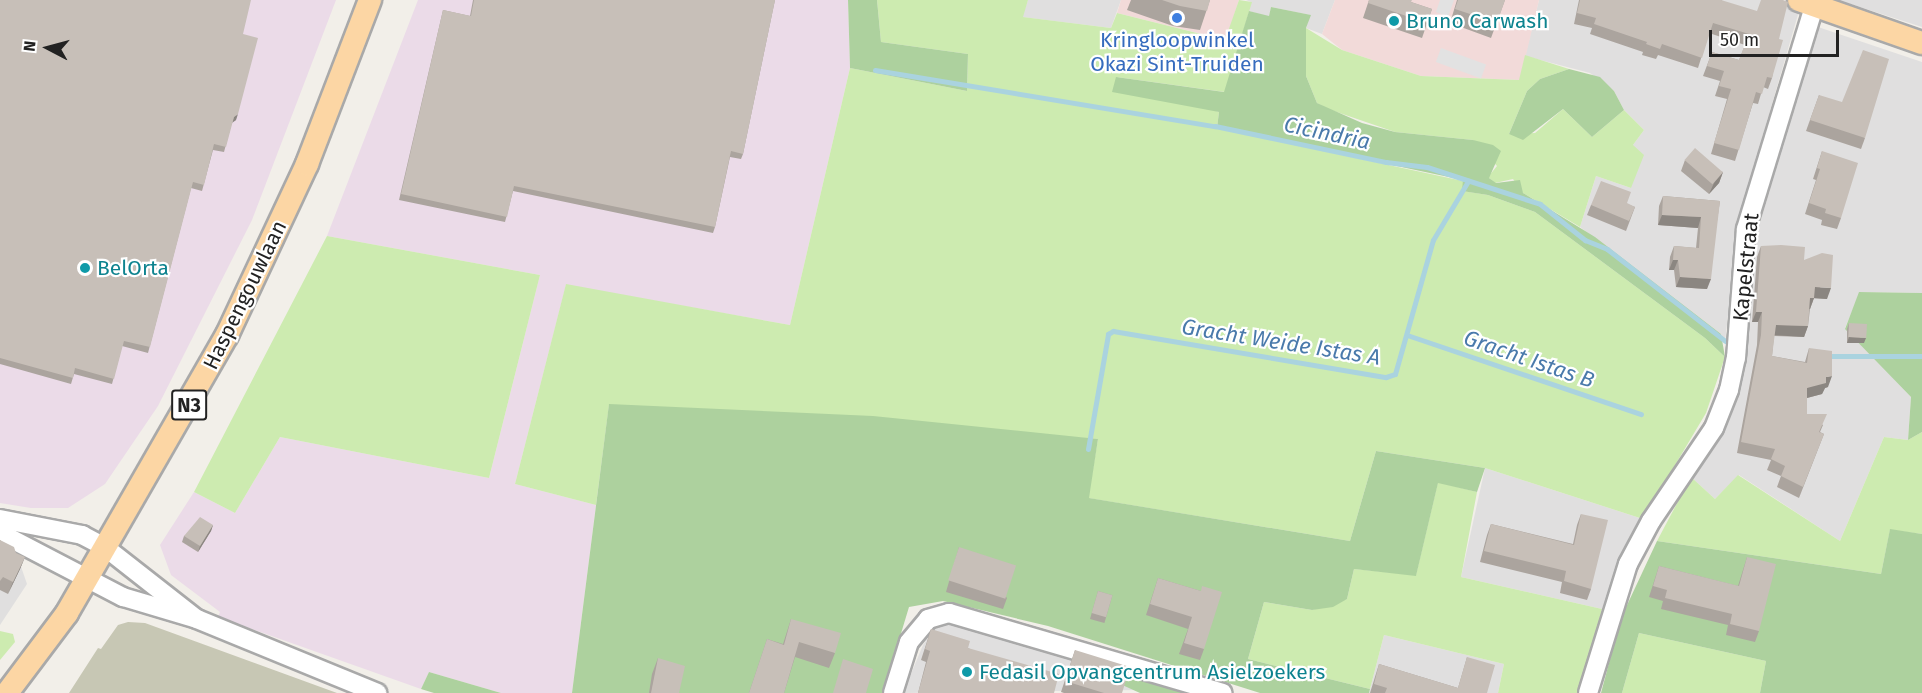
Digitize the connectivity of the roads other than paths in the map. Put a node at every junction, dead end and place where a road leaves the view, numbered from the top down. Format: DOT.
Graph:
graph roads {
  1 [pos="370,0"];
  2 [pos="1810,2"];
  3 [pos="1922,43"];
  4 [pos="0,519"];
  5 [pos="0,533"];
  6 [pos="106,548"];
  7 [pos="88,578"];
  8 [pos="197,619"];
  9 [pos="7,693"];
  10 [pos="377,693"];
  11 [pos="893,693"];
  12 [pos="1223,693"];
  13 [pos="1588,693"];
  1 -- 6 [label="main road, Haspengouwlaan / N3"];
  2 -- 3 [label="main road"];
  2 -- 13 [label="street, Kapelstraat"];
  4 -- 6 [label="street"];
  5 -- 7 [label="street"];
  6 -- 7 [label="main road, Haspengouwlaan / N3"];
  6 -- 8 [label="street"];
  7 -- 8 [label="street"];
  7 -- 9 [label="main road, Haspengouwlaan / N3"];
  8 -- 10 [label="street"];
  11 -- 12 [label="street"];
}
